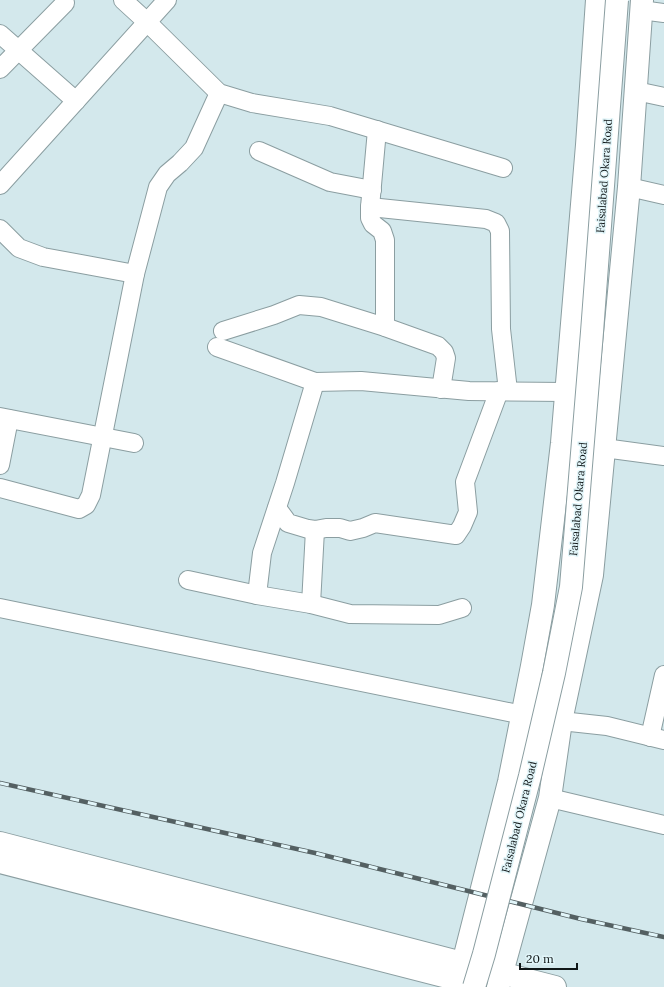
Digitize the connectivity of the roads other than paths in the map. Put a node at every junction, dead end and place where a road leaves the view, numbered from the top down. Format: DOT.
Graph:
graph roads {
  1 [pos="123,0"];
  2 [pos="167,0"];
  3 [pos="597,0"];
  4 [pos="617,0"];
  5 [pos="65,3"];
  6 [pos="642,5"];
  7 [pos="664,13"];
  8 [pos="147,22"];
  9 [pos="0,34"];
  10 [pos="19,50"];
  11 [pos="0,69"];
  12 [pos="636,91"];
  13 [pos="219,93"];
  14 [pos="664,97"];
  15 [pos="76,101"];
  16 [pos="377,130"];
  17 [pos="259,151"];
  18 [pos="503,168"];
  19 [pos="0,185"];
  20 [pos="629,187"];
  21 [pos="664,195"];
  22 [pos="371,198"];
  23 [pos="0,229"];
  24 [pos="135,274"];
  25 [pos="385,327"];
  26 [pos="315,382"];
  27 [pos="441,389"];
  28 [pos="504,391"];
  29 [pos="566,392"];
  30 [pos="4,418"];
  31 [pos="103,437"];
  32 [pos="134,443"];
  33 [pos="604,448"];
  34 [pos="664,456"];
  35 [pos="0,465"];
  36 [pos="0,488"];
  37 [pos="277,508"];
  38 [pos="315,530"];
  39 [pos="188,580"];
  40 [pos="257,595"];
  41 [pos="311,604"];
  42 [pos="0,608"];
  43 [pos="462,608"];
  44 [pos="664,675"];
  45 [pos="522,715"];
  46 [pos="561,721"];
  47 [pos="657,739"];
  48 [pos="550,798"];
  49 [pos="664,825"];
  50 [pos="0,844"];
  51 [pos="0,862"];
  52 [pos="463,979"];
  53 [pos="500,980"];
  54 [pos="482,987"];
  55 [pos="555,987"];
  1 -- 8 [label="street"];
  2 -- 8 [label="street"];
  3 -- 29 [label="main road"];
  4 -- 52 [label="main road, Faisalabad Okara Road, bridge"];
  5 -- 10 [label="street"];
  6 -- 7 [label="street"];
  6 -- 12 [label="main road"];
  8 -- 13 [label="street"];
  8 -- 15 [label="street"];
  9 -- 10 [label="street"];
  10 -- 11 [label="street"];
  10 -- 15 [label="street"];
  12 -- 14 [label="street"];
  12 -- 20 [label="main road"];
  13 -- 16 [label="street"];
  13 -- 24 [label="street"];
  15 -- 19 [label="street"];
  16 -- 18 [label="street"];
  16 -- 22 [label="street"];
  17 -- 22 [label="street"];
  20 -- 21 [label="street"];
  20 -- 33 [label="main road"];
  22 -- 25 [label="street"];
  22 -- 28 [label="street"];
  23 -- 24 [label="street"];
  24 -- 31 [label="street"];
  25 -- 26 [label="street"];
  25 -- 27 [label="street"];
  26 -- 27 [label="street"];
  26 -- 37 [label="street"];
  27 -- 28 [label="street"];
  28 -- 29 [label="street"];
  28 -- 38 [label="street"];
  29 -- 45 [label="main road"];
  30 -- 31 [label="street"];
  30 -- 35 [label="street"];
  31 -- 32 [label="street"];
  31 -- 36 [label="street"];
  33 -- 34 [label="street"];
  33 -- 46 [label="main road"];
  37 -- 38 [label="street"];
  37 -- 40 [label="street"];
  38 -- 41 [label="street"];
  39 -- 40 [label="street"];
  40 -- 41 [label="street"];
  41 -- 43 [label="street"];
  42 -- 45 [label="street"];
  44 -- 47 [label="street"];
  45 -- 46 [label="street"];
  45 -- 52 [label="main road"];
  46 -- 47 [label="street"];
  46 -- 48 [label="main road"];
  48 -- 49 [label="street"];
  48 -- 53 [label="main road"];
  50 -- 52 [label="main road"];
  51 -- 52 [label="main road"];
  52 -- 53 [label="main road"];
  52 -- 54 [label="main road"];
  53 -- 55 [label="main road"];
}
